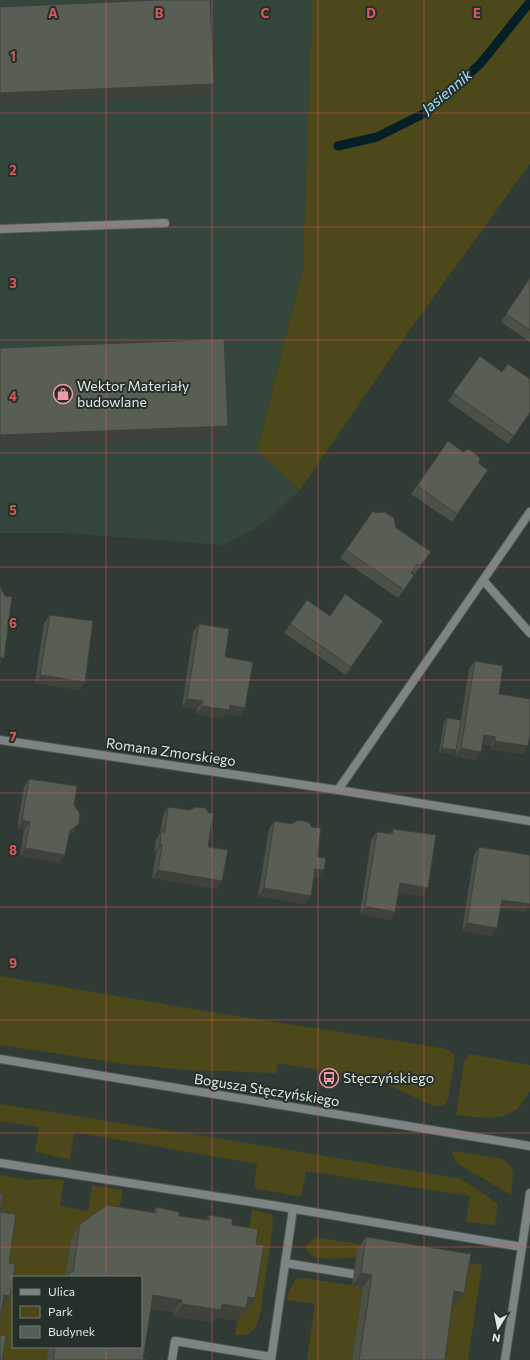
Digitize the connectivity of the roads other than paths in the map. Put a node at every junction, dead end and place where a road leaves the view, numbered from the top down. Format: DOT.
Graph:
graph roads {
  1 [pos="165,224"];
  2 [pos="0,229"];
  3 [pos="530,512"];
  4 [pos="483,580"];
  5 [pos="530,632"];
  6 [pos="0,740"];
  7 [pos="338,790"];
  8 [pos="530,821"];
  9 [pos="0,1058"];
  10 [pos="530,1146"];
  11 [pos="0,1163"];
  12 [pos="530,1193"];
  13 [pos="293,1209"];
  14 [pos="522,1247"];
  15 [pos="285,1263"];
  16 [pos="353,1274"];
  17 [pos="271,1358"];
  18 [pos="172,1360"];
  19 [pos="505,1360"];
  1 -- 2 [label="street"];
  3 -- 4 [label="street"];
  4 -- 5 [label="street"];
  4 -- 7 [label="street"];
  6 -- 7 [label="street, Romana Zmorskiego"];
  7 -- 8 [label="street, Romana Zmorskiego"];
  9 -- 10 [label="street, Bogusza Stęczyńskiego"];
  11 -- 13 [label="street"];
  12 -- 14 [label="street"];
  13 -- 14 [label="street"];
  13 -- 15 [label="street"];
  14 -- 19 [label="street"];
  15 -- 16 [label="street"];
  15 -- 17 [label="street"];
  17 -- 18 [label="street"];
}
